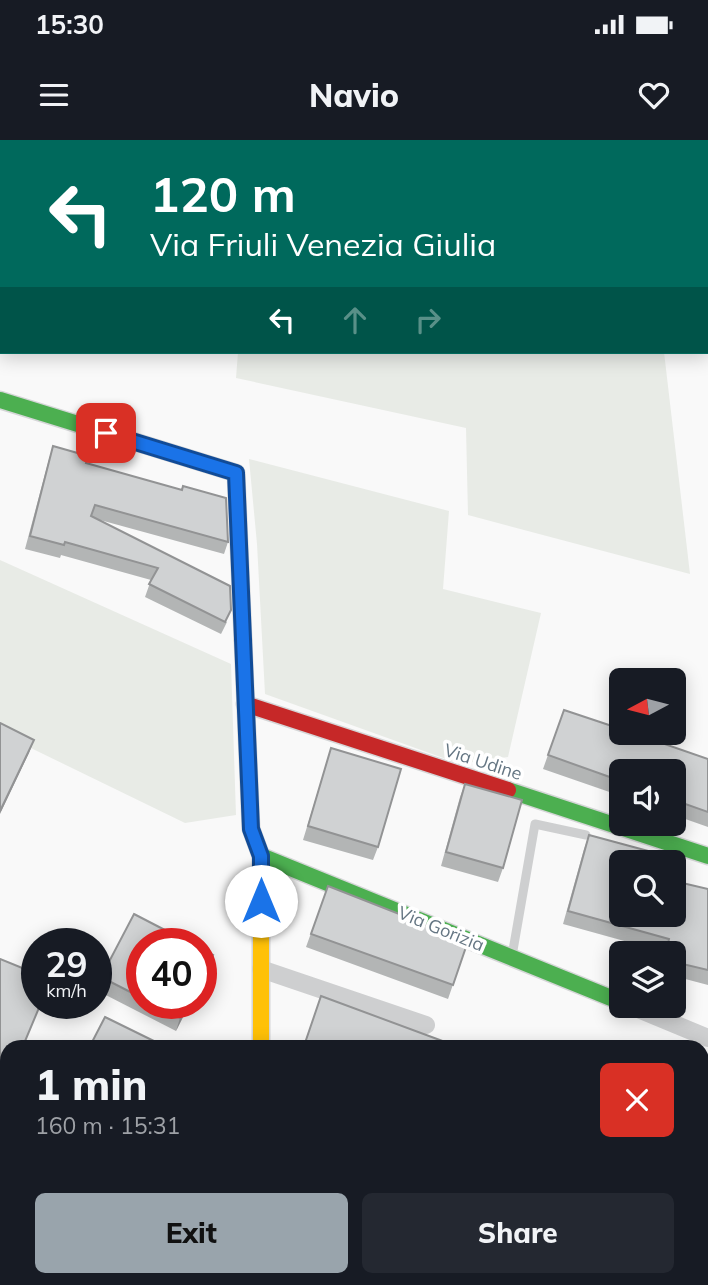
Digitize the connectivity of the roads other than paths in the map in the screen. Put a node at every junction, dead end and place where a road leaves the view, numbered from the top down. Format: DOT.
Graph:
graph roads {
  1 [pos="1,404"];
  2 [pos="245,704"];
  3 [pos="586,835"];
  4 [pos="261,856"];
  5 [pos="708,856"];
  6 [pos="511,958"];
  7 [pos="261,969"];
  8 [pos="609,997"];
  9 [pos="660,1018"];
  10 [pos="426,1025"];
  11 [pos="708,1038"];
  12 [pos="261,1040"];
  1 -- 2 [label="street"];
  2 -- 4 [label="street"];
  2 -- 5 [label="street, Via Udine"];
  3 -- 6 [label="lane"];
  4 -- 6 [label="street, Via Gorizia"];
  4 -- 7 [label="street"];
  6 -- 8 [label="street, Via Gorizia"];
  7 -- 10 [label="street"];
  7 -- 12 [label="street"];
  9 -- 11 [label="street"];
}
